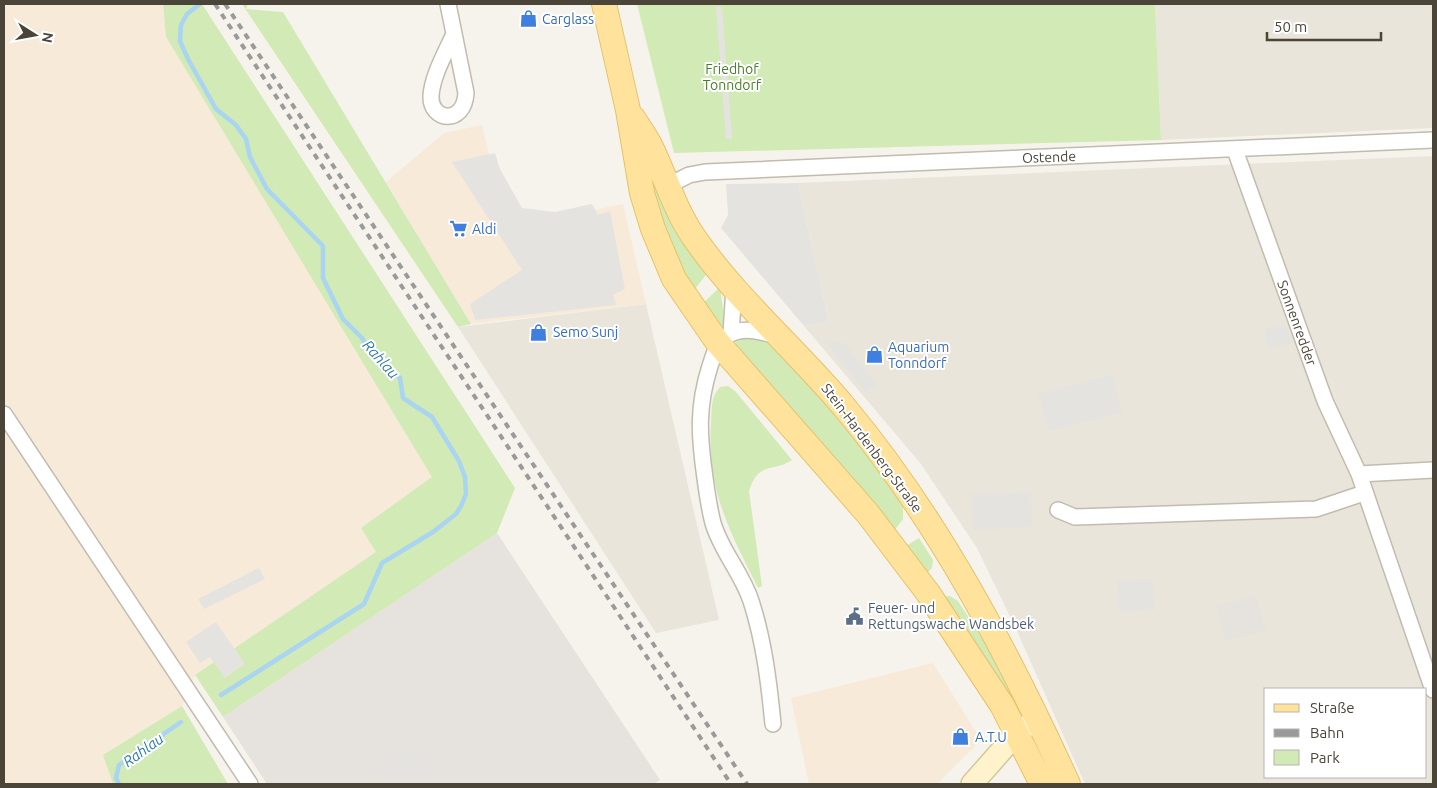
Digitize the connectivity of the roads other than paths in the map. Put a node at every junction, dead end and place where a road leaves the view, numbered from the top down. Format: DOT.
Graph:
graph roads {
  1 [pos="448,4"];
  2 [pos="604,4"];
  3 [pos="454,34"];
  4 [pos="628,110"];
  5 [pos="1433,140"];
  6 [pos="1235,150"];
  7 [pos="667,186"];
  8 [pos="734,288"];
  9 [pos="724,338"];
  10 [pos="783,338"];
  11 [pos="4,414"];
  12 [pos="1433,470"];
  13 [pos="1358,474"];
  14 [pos="1364,494"];
  15 [pos="1058,510"];
  16 [pos="1433,690"];
  17 [pos="1037,719"];
  18 [pos="773,724"];
  19 [pos="1017,733"];
  20 [pos="250,784"];
  21 [pos="972,784"];
  22 [pos="1042,784"];
  23 [pos="1068,784"];
  1 -- 3 [label="street"];
  2 -- 4 [label="main road"];
  3 -- 3 [label="street"];
  4 -- 7 [label="main road, Stein-Hardenberg-Straße"];
  4 -- 9 [label="main road"];
  5 -- 6 [label="street, Ostende"];
  6 -- 7 [label="street, Ostende"];
  6 -- 13 [label="street, Sonnenredder"];
  7 -- 8 [label="main road, Stein-Hardenberg-Straße"];
  8 -- 9 [label="street"];
  8 -- 10 [label="main road, Stein-Hardenberg-Straße"];
  9 -- 10 [label="street"];
  9 -- 18 [label="street"];
  9 -- 19 [label="main road"];
  10 -- 17 [label="main road, Stein-Hardenberg-Straße"];
  11 -- 20 [label="street"];
  12 -- 13 [label="street"];
  13 -- 14 [label="street, Sonnenredder"];
  14 -- 15 [label="street"];
  14 -- 16 [label="street, Sonnenredder"];
  17 -- 19 [label="main road"];
  17 -- 23 [label="main road, Stein-Hardenberg-Straße"];
  19 -- 21 [label="main road"];
  19 -- 22 [label="main road"];
}
